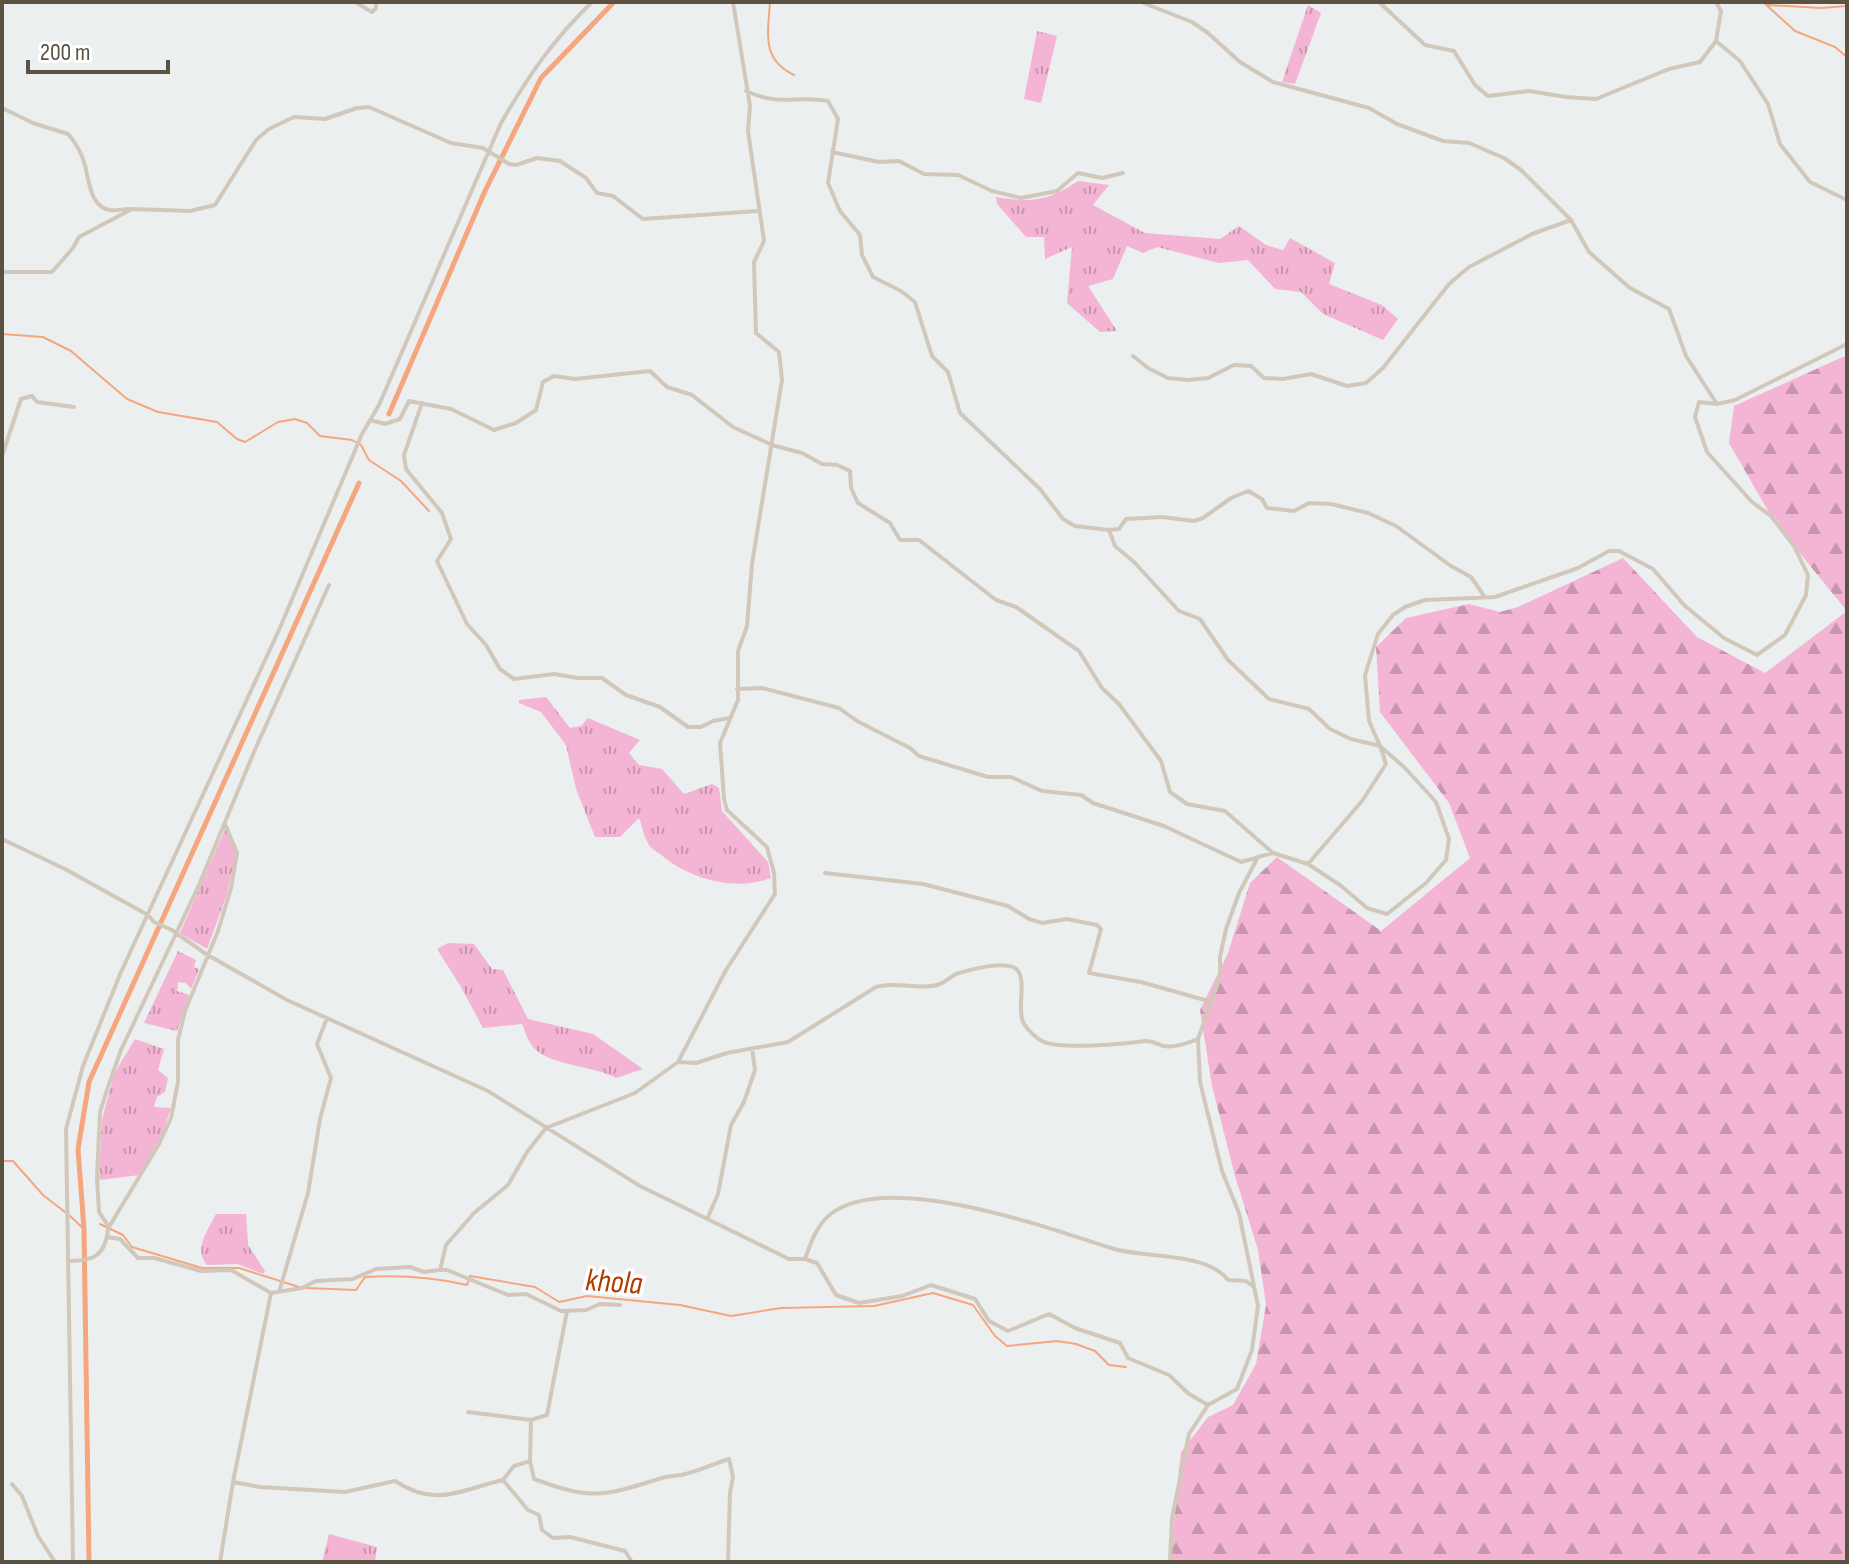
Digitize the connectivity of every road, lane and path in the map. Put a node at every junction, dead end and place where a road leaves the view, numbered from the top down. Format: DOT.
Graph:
graph roads {
  1 [pos="355,2"];
  2 [pos="376,2"];
  3 [pos="592,2"];
  4 [pos="733,2"];
  5 [pos="1141,2"];
  6 [pos="1379,2"];
  7 [pos="1716,2"];
  8 [pos="1716,41"];
  9 [pos="746,91"];
  10 [pos="2,108"];
  11 [pos="832,152"];
  12 [pos="490,153"];
  13 [pos="1123,173"];
  14 [pos="1847,200"];
  15 [pos="132,209"];
  16 [pos="758,211"];
  17 [pos="1571,220"];
  18 [pos="2,272"];
  19 [pos="1847,344"];
  20 [pos="1133,356"];
  21 [pos="422,403"];
  22 [pos="1717,404"];
  23 [pos="74,407"];
  24 [pos="370,420"];
  25 [pos="772,445"];
  26 [pos="2,456"];
  27 [pos="1109,530"];
  28 [pos="329,585"];
  29 [pos="1484,596"];
  30 [pos="737,689"];
  31 [pos="730,718"];
  32 [pos="1380,746"];
  33 [pos="225,824"];
  34 [pos="2,839"];
  35 [pos="1273,853"];
  36 [pos="1258,857"];
  37 [pos="1308,864"];
  38 [pos="825,873"];
  39 [pos="148,915"];
  40 [pos="174,932"];
  41 [pos="206,954"];
  42 [pos="1212,1002"];
  43 [pos="327,1018"];
  44 [pos="1198,1039"];
  45 [pos="752,1048"];
  46 [pos="678,1062"];
  47 [pos="546,1128"];
  48 [pos="708,1218"];
  49 [pos="108,1230"];
  50 [pos="107,1237"];
  51 [pos="805,1259"];
  52 [pos="68,1261"];
  53 [pos="440,1270"];
  54 [pos="1256,1289"];
  55 [pos="279,1292"];
  56 [pos="271,1293"];
  57 [pos="620,1305"];
  58 [pos="567,1311"];
  59 [pos="1208,1405"];
  60 [pos="468,1412"];
  61 [pos="531,1420"];
  62 [pos="530,1461"];
  63 [pos="503,1480"];
  64 [pos="233,1482"];
  65 [pos="12,1484"];
  66 [pos="55,1562"];
  67 [pos="73,1562"];
  68 [pos="220,1562"];
  69 [pos="632,1562"];
  70 [pos="728,1562"];
  71 [pos="1170,1562"];
  1 -- 2 [label="street"];
  3 -- 12 [label="street"];
  4 -- 9 [label="street"];
  5 -- 17 [label="street"];
  6 -- 8 [label="street"];
  7 -- 8 [label="street"];
  8 -- 14 [label="street"];
  9 -- 11 [label="street"];
  9 -- 16 [label="street"];
  10 -- 15 [label="street"];
  11 -- 13 [label="street"];
  11 -- 27 [label="street"];
  12 -- 15 [label="street"];
  12 -- 16 [label="street"];
  12 -- 24 [label="street"];
  15 -- 18 [label="street"];
  16 -- 25 [label="street"];
  17 -- 20 [label="street"];
  17 -- 22 [label="street"];
  19 -- 22 [label="street"];
  21 -- 24 [label="street"];
  21 -- 25 [label="street"];
  21 -- 31 [label="street"];
  22 -- 29 [label="street"];
  23 -- 26 [label="street"];
  24 -- 39 [label="street"];
  25 -- 30 [label="street"];
  25 -- 35 [label="street"];
  27 -- 29 [label="street"];
  27 -- 32 [label="street"];
  28 -- 33 [label="street"];
  29 -- 32 [label="street"];
  30 -- 31 [label="street"];
  30 -- 36 [label="street"];
  31 -- 46 [label="street"];
  32 -- 37 [label="street"];
  32 -- 37 [label="street"];
  33 -- 40 [label="street"];
  33 -- 41 [label="street"];
  34 -- 39 [label="street"];
  35 -- 36 [label="street"];
  35 -- 37 [label="street"];
  36 -- 42 [label="street"];
  38 -- 42 [label="street"];
  39 -- 40 [label="street"];
  39 -- 52 [label="street"];
  40 -- 41 [label="street"];
  40 -- 41 [label="street"];
  41 -- 43 [label="street"];
  42 -- 44 [label="street"];
  43 -- 47 [label="street"];
  43 -- 55 [label="street"];
  44 -- 45 [label="street"];
  44 -- 54 [label="street"];
  45 -- 46 [label="street"];
  45 -- 48 [label="street"];
  46 -- 47 [label="street"];
  47 -- 48 [label="street"];
  47 -- 53 [label="street"];
  48 -- 51 [label="street"];
  49 -- 50 [label="street"];
  50 -- 52 [label="street"];
  50 -- 56 [label="street"];
  51 -- 54 [label="street"];
  51 -- 59 [label="street"];
  52 -- 67 [label="street"];
  53 -- 55 [label="street"];
  53 -- 58 [label="street"];
  54 -- 59 [label="street"];
  55 -- 56 [label="street"];
  56 -- 64 [label="street"];
  57 -- 58 [label="street"];
  58 -- 61 [label="street"];
  59 -- 71 [label="street"];
  60 -- 61 [label="street"];
  61 -- 62 [label="street"];
  62 -- 63 [label="street"];
  62 -- 70 [label="street"];
  63 -- 64 [label="street"];
  63 -- 69 [label="street"];
  64 -- 68 [label="street"];
  65 -- 66 [label="street"];
}
